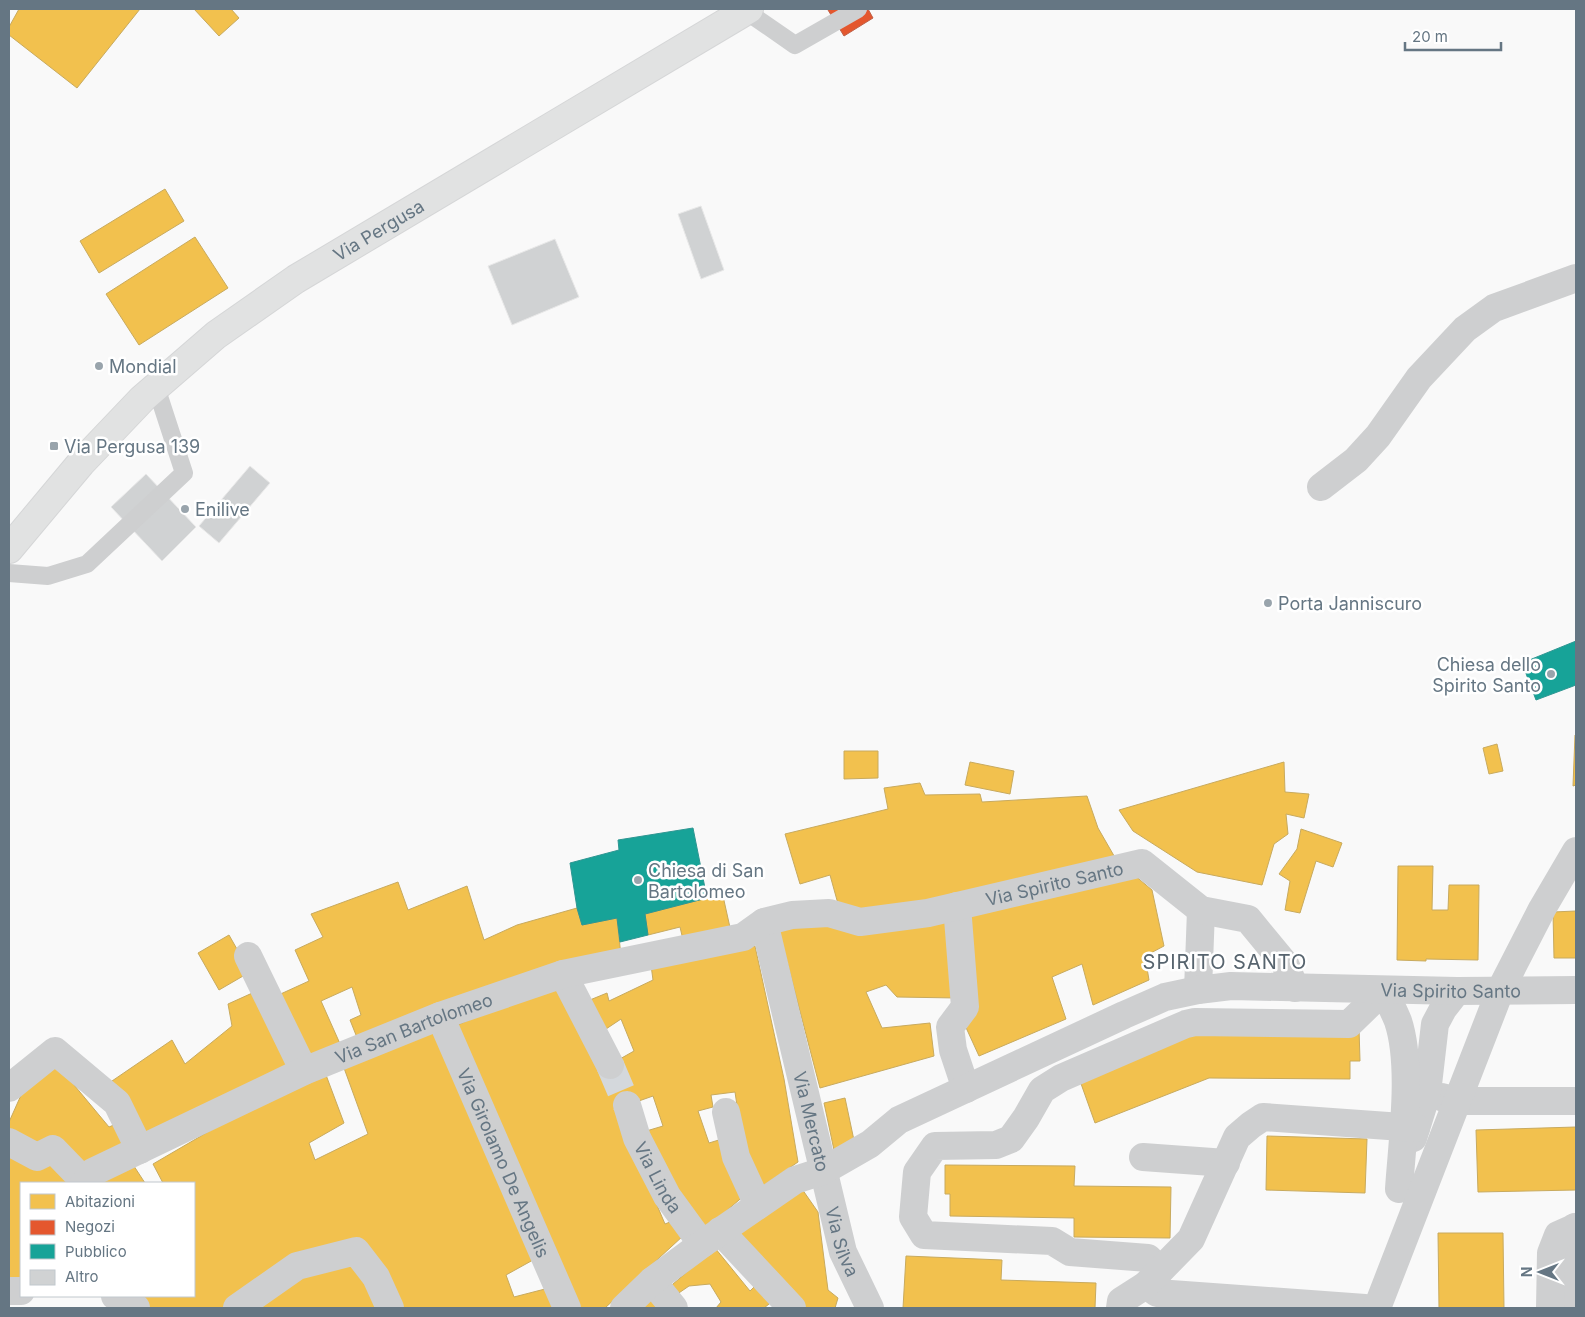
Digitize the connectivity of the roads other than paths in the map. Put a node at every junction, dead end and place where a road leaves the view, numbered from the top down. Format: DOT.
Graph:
graph roads {
  1 [pos="858,9"];
  2 [pos="747,10"];
  3 [pos="1576,278"];
  4 [pos="156,387"];
  5 [pos="1321,487"];
  6 [pos="48,501"];
  7 [pos="9,537"];
  8 [pos="9,549"];
  9 [pos="9,573"];
  10 [pos="1576,851"];
  11 [pos="957,906"];
  12 [pos="1201,910"];
  13 [pos="764,922"];
  14 [pos="248,956"];
  15 [pos="563,974"];
  16 [pos="1295,988"];
  17 [pos="1198,990"];
  18 [pos="1384,990"];
  19 [pos="1576,990"];
  20 [pos="1457,991"];
  21 [pos="1500,991"];
  22 [pos="440,1016"];
  23 [pos="610,1065"];
  24 [pos="304,1071"];
  25 [pos="9,1088"];
  26 [pos="966,1089"];
  27 [pos="1427,1093"];
  28 [pos="1458,1101"];
  29 [pos="1576,1101"];
  30 [pos="627,1105"];
  31 [pos="726,1112"];
  32 [pos="1410,1127"];
  33 [pos="9,1142"];
  34 [pos="140,1150"];
  35 [pos="1143,1157"];
  36 [pos="1226,1162"];
  37 [pos="823,1171"];
  38 [pos="84,1182"];
  39 [pos="758,1205"];
  40 [pos="1576,1227"];
  41 [pos="711,1237"];
  42 [pos="1153,1277"];
  43 [pos="1388,1279"];
  44 [pos="652,1281"];
  45 [pos="115,1297"];
  46 [pos="116,1297"];
  47 [pos="124,1308"];
  48 [pos="136,1308"];
  49 [pos="237,1308"];
  50 [pos="390,1308"];
  51 [pos="567,1308"];
  52 [pos="624,1308"];
  53 [pos="674,1308"];
  54 [pos="792,1308"];
  55 [pos="870,1308"];
  56 [pos="1120,1308"];
  57 [pos="1365,1308"];
  58 [pos="1376,1308"];
  59 [pos="1550,1308"];
  60 [pos="1575,1308"];
  1 -- 2 [label="lane"];
  2 -- 4 [label="main road, Via Pergusa"];
  3 -- 5 [label="street"];
  4 -- 6 [label="main road, Via Pergusa"];
  4 -- 9 [label="lane"];
  6 -- 7 [label="main road"];
  6 -- 8 [label="main road"];
  10 -- 21 [label="street"];
  11 -- 12 [label="street, Via Spirito Santo"];
  11 -- 13 [label="street, Via Spirito Santo"];
  11 -- 26 [label="street"];
  12 -- 16 [label="street, Via Spirito Santo"];
  12 -- 17 [label="street"];
  13 -- 15 [label="street, Via San Bartolomeo"];
  13 -- 37 [label="street, Via Mercato"];
  14 -- 24 [label="street"];
  15 -- 22 [label="street, Via San Bartolomeo"];
  15 -- 23 [label="street"];
  16 -- 17 [label="street, Via Spirito Santo"];
  16 -- 18 [label="street, Via Spirito Santo"];
  17 -- 26 [label="street, Via Spirito Santo"];
  18 -- 20 [label="street, Via Spirito Santo"];
  18 -- 32 [label="street"];
  18 -- 42 [label="street"];
  19 -- 21 [label="street, Via Spirito Santo"];
  20 -- 21 [label="street, Via Spirito Santo"];
  20 -- 27 [label="street"];
  21 -- 28 [label="street"];
  22 -- 24 [label="street, Via San Bartolomeo"];
  22 -- 51 [label="street, Via Girolamo De Angelis"];
  24 -- 34 [label="street, Via San Bartolomeo"];
  25 -- 34 [label="street"];
  26 -- 37 [label="street, Via Spirito Santo"];
  27 -- 28 [label="street"];
  27 -- 32 [label="street"];
  28 -- 29 [label="street"];
  28 -- 43 [label="street"];
  30 -- 41 [label="street, Via Linda"];
  31 -- 39 [label="street"];
  32 -- 36 [label="street"];
  32 -- 43 [label="street"];
  33 -- 38 [label="street"];
  34 -- 38 [label="street, Via San Bartolomeo"];
  35 -- 36 [label="street"];
  36 -- 42 [label="street"];
  37 -- 39 [label="street, Via Mercato"];
  37 -- 55 [label="street, Via Silva"];
  39 -- 41 [label="street, Via Mercato"];
  40 -- 59 [label="street"];
  40 -- 60 [label="street"];
  41 -- 44 [label="street, Via Mercato"];
  41 -- 54 [label="street, Via Linda"];
  42 -- 56 [label="street"];
  42 -- 57 [label="street"];
  43 -- 58 [label="street"];
  44 -- 52 [label="street, Via Mercato"];
  44 -- 53 [label="street"];
  45 -- 47 [label="street"];
  46 -- 48 [label="street"];
  49 -- 50 [label="street"];
}
